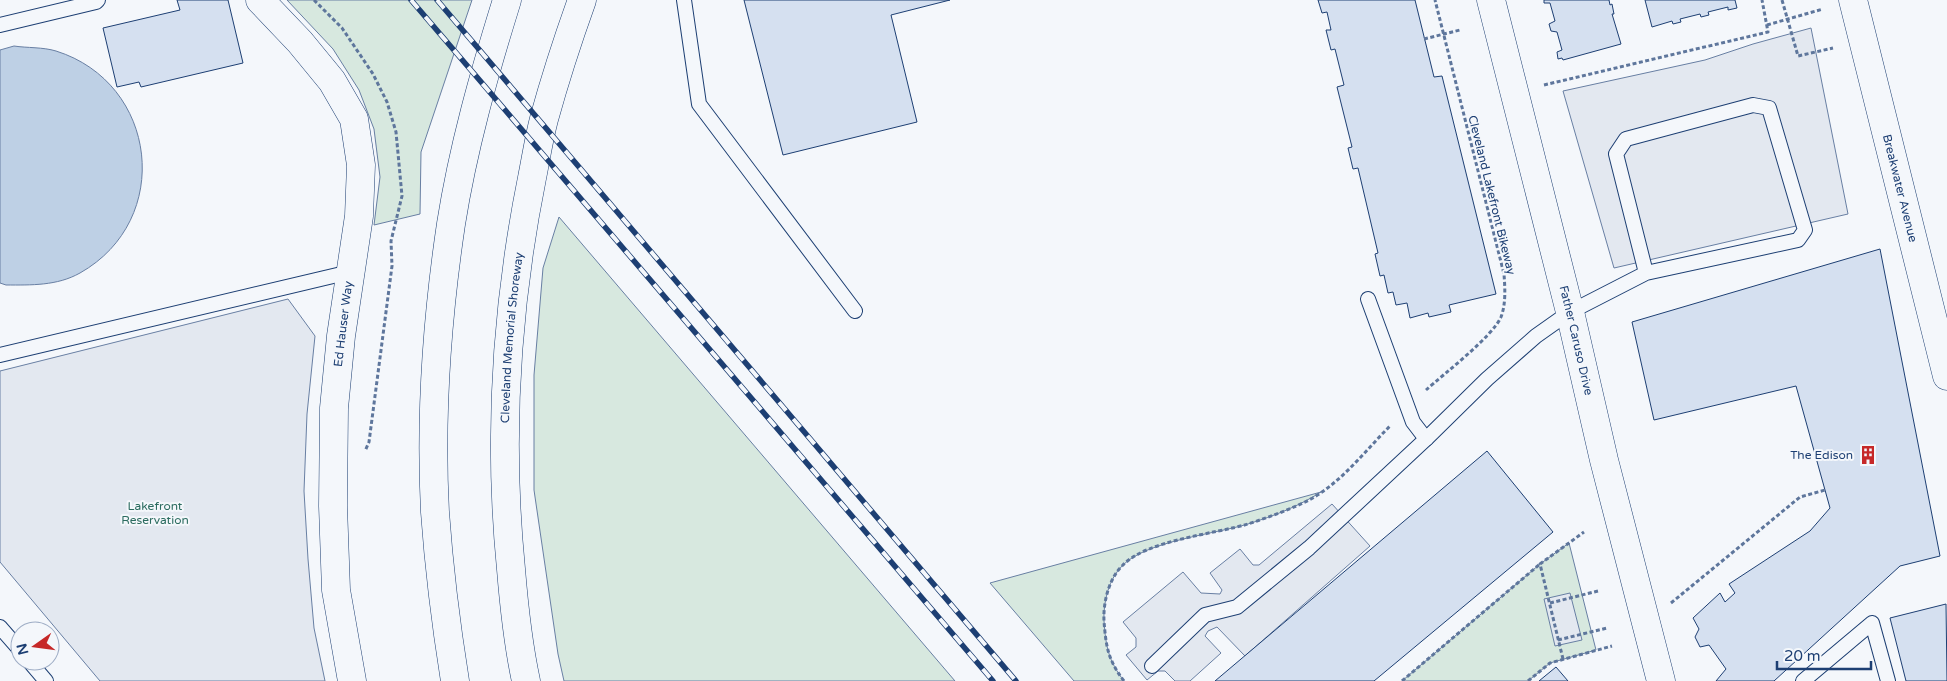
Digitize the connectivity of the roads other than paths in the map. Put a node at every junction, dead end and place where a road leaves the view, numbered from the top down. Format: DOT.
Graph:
graph roads {
  1 [pos="98,0"];
  2 [pos="260,0"];
  3 [pos="507,0"];
  4 [pos="582,0"];
  5 [pos="684,0"];
  6 [pos="1491,0"];
  7 [pos="1853,0"];
  8 [pos="0,25"];
  9 [pos="350,272"];
  10 [pos="1646,273"];
  11 [pos="1368,300"];
  12 [pos="855,310"];
  13 [pos="1570,312"];
  14 [pos="0,355"];
  15 [pos="1947,376"];
  16 [pos="1426,439"];
  17 [pos="0,627"];
  18 [pos="10,638"];
  19 [pos="1152,666"];
  20 [pos="38,671"];
  21 [pos="46,681"];
  22 [pos="352,681"];
  23 [pos="455,681"];
  24 [pos="526,681"];
  25 [pos="1661,681"];
  26 [pos="1803,681"];
  27 [pos="1888,681"];
  1 -- 8 [label="lane"];
  2 -- 9 [label="main road, Ed Hauser Way"];
  3 -- 23 [label="main road"];
  4 -- 24 [label="main road, Cleveland Memorial Shoreway"];
  5 -- 12 [label="lane"];
  6 -- 13 [label="main road, Father Caruso Drive"];
  7 -- 15 [label="main road, Breakwater Avenue"];
  9 -- 14 [label="lane"];
  9 -- 22 [label="main road, Ed Hauser Way"];
  10 -- 10 [label="lane"];
  10 -- 13 [label="lane"];
  11 -- 16 [label="lane"];
  13 -- 16 [label="lane"];
  13 -- 25 [label="main road, Father Caruso Drive"];
  16 -- 19 [label="lane"];
  17 -- 18 [label="lane"];
  20 -- 21 [label="lane"];
  26 -- 27 [label="lane"];
}
